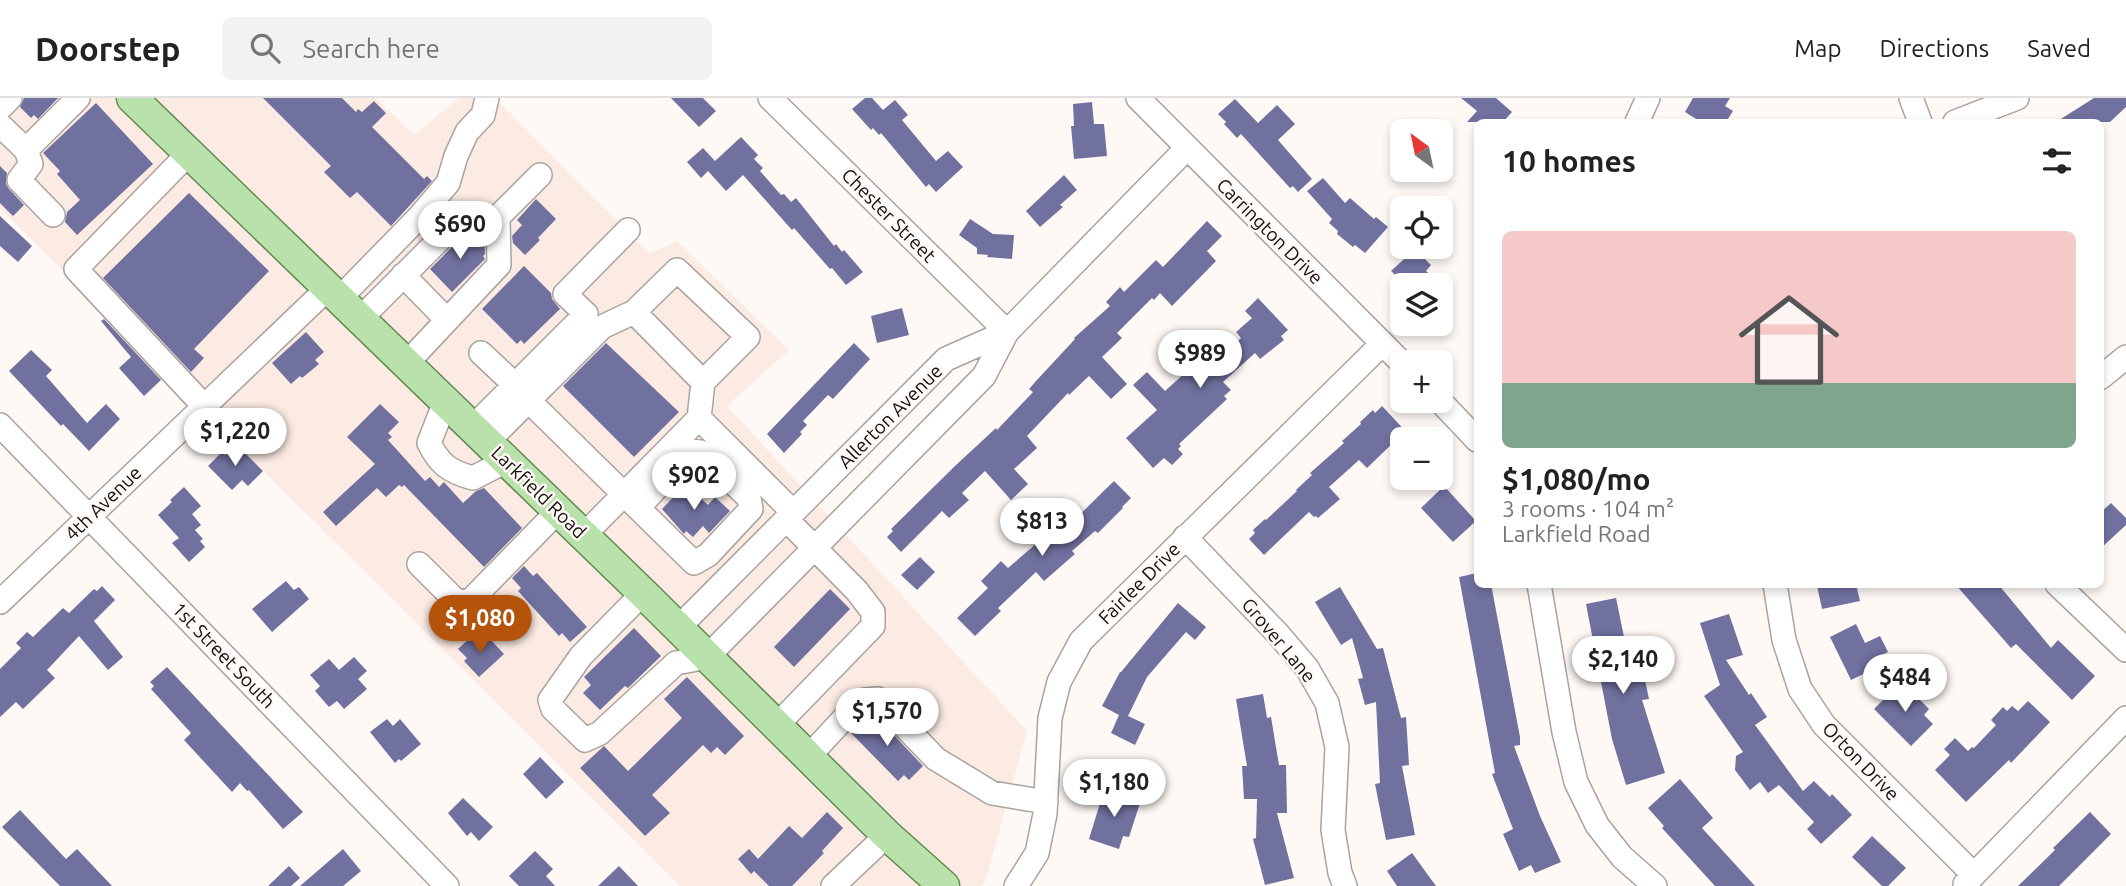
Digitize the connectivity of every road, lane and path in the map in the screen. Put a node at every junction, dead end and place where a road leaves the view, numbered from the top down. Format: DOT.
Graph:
graph roads {
  1 [pos="10,98"];
  2 [pos="78,98"];
  3 [pos="132,98"];
  4 [pos="486,98"];
  5 [pos="770,98"];
  6 [pos="1138,98"];
  7 [pos="1648,98"];
  8 [pos="1911,98"];
  9 [pos="2017,98"];
  10 [pos="0,108"];
  11 [pos="1638,119"];
  12 [pos="1919,119"];
  13 [pos="1963,119"];
  14 [pos="0,125"];
  15 [pos="1186,149"];
  16 [pos="26,150"];
  17 [pos="188,153"];
  18 [pos="540,175"];
  19 [pos="52,215"];
  20 [pos="498,217"];
  21 [pos="628,230"];
  22 [pos="403,275"];
  23 [pos="333,293"];
  24 [pos="634,312"];
  25 [pos="360,319"];
  26 [pos="447,320"];
  27 [pos="1007,332"];
  28 [pos="1382,344"];
  29 [pos="1390,352"];
  30 [pos="481,353"];
  31 [pos="2126,357"];
  32 [pos="406,364"];
  33 [pos="2104,375"];
  34 [pos="703,382"];
  35 [pos="522,393"];
  36 [pos="445,402"];
  37 [pos="204,406"];
  38 [pos="1451,413"];
  39 [pos="699,418"];
  40 [pos="0,425"];
  41 [pos="1474,437"];
  42 [pos="489,443"];
  43 [pos="631,501"];
  44 [pos="558,511"];
  45 [pos="89,516"];
  46 [pos="790,516"];
  47 [pos="583,535"];
  48 [pos="1185,537"];
  49 [pos="815,548"];
  50 [pos="419,564"];
  51 [pos="1540,588"];
  52 [pos="1776,588"];
  53 [pos="2061,588"];
  54 [pos="643,593"];
  55 [pos="0,602"];
  56 [pos="678,628"];
  57 [pos="2126,650"];
  58 [pos="707,657"];
  59 [pos="2126,718"];
  60 [pos="776,726"];
  61 [pos="808,757"];
  62 [pos="1046,802"];
  63 [pos="887,835"];
  64 [pos="1969,880"];
  65 [pos="447,886"];
  66 [pos="833,886"];
  67 [pos="944,886"];
  68 [pos="1016,886"];
  69 [pos="1345,886"];
  70 [pos="1655,886"];
  1 -- 10 [label="street"];
  2 -- 16 [label="street"];
  3 -- 17 [label="main road, Larkfield Road"];
  4 -- 23 [label="street, 4th Avenue"];
  5 -- 27 [label="street, Chester Street"];
  6 -- 15 [label="street, Carrington Drive"];
  7 -- 11 [label="street"];
  8 -- 12 [label="street"];
  9 -- 13 [label="street"];
  14 -- 16 [label="street"];
  15 -- 27 [label="street, Allerton Avenue"];
  15 -- 28 [label="street, Carrington Drive"];
  16 -- 19 [label="street"];
  17 -- 23 [label="main road, Larkfield Road"];
  17 -- 37 [label="street"];
  18 -- 20 [label="street"];
  20 -- 22 [label="street"];
  20 -- 26 [label="street"];
  21 -- 35 [label="street"];
  22 -- 25 [label="street"];
  22 -- 26 [label="street"];
  23 -- 25 [label="main road, Larkfield Road"];
  23 -- 37 [label="street, 4th Avenue"];
  24 -- 34 [label="street"];
  24 -- 34 [label="street"];
  24 -- 35 [label="street"];
  25 -- 32 [label="main road, Larkfield Road"];
  26 -- 32 [label="street"];
  27 -- 46 [label="street, Allerton Avenue"];
  27 -- 49 [label="street, Allerton Avenue"];
  28 -- 29 [label="street, Carrington Drive"];
  28 -- 48 [label="street, Fairlee Drive"];
  30 -- 35 [label="street"];
  31 -- 33 [label="street"];
  32 -- 36 [label="main road, Larkfield Road"];
  34 -- 39 [label="street"];
  35 -- 42 [label="street"];
  35 -- 43 [label="street"];
  36 -- 42 [label="main road, Larkfield Road"];
  36 -- 42 [label="street"];
  37 -- 45 [label="street, 4th Avenue"];
  38 -- 41 [label="street"];
  39 -- 43 [label="street"];
  39 -- 46 [label="street"];
  40 -- 45 [label="street, 1st Street South"];
  42 -- 44 [label="main road, Larkfield Road"];
  43 -- 43 [label="street"];
  43 -- 47 [label="street"];
  44 -- 47 [label="main road, Larkfield Road"];
  44 -- 50 [label="street"];
  45 -- 55 [label="street, 4th Avenue"];
  45 -- 65 [label="street, 1st Street South"];
  46 -- 49 [label="street"];
  46 -- 56 [label="street, Allerton Avenue"];
  47 -- 54 [label="main road, Larkfield Road"];
  48 -- 62 [label="street, Fairlee Drive"];
  48 -- 69 [label="street, Grover Lane"];
  49 -- 58 [label="street, Allerton Avenue"];
  49 -- 60 [label="street"];
  51 -- 70 [label="street"];
  52 -- 64 [label="street, Orton Drive"];
  53 -- 57 [label="street"];
  54 -- 56 [label="main road, Larkfield Road"];
  54 -- 58 [label="street"];
  56 -- 58 [label="main road, Larkfield Road"];
  58 -- 60 [label="main road, Larkfield Road"];
  59 -- 64 [label="street"];
  60 -- 61 [label="main road, Larkfield Road"];
  61 -- 62 [label="street"];
  61 -- 63 [label="main road, Larkfield Road"];
  62 -- 68 [label="street, Fairlee Drive"];
  63 -- 66 [label="street"];
  63 -- 67 [label="main road, Larkfield Road"];
}
